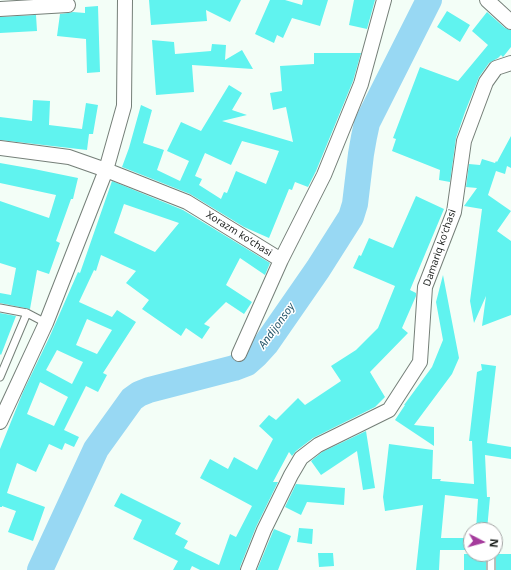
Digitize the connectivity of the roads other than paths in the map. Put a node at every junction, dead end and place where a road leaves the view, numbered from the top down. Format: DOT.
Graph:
graph roads {
  1 [pos="124,0"];
  2 [pos="384,0"];
  3 [pos="487,0"];
  4 [pos="68,4"];
  5 [pos="0,9"];
  6 [pos="511,22"];
  7 [pos="511,63"];
  8 [pos="0,148"];
  9 [pos="106,170"];
  10 [pos="281,260"];
  11 [pos="0,308"];
  12 [pos="26,313"];
  13 [pos="46,323"];
  14 [pos="239,354"];
  15 [pos="0,377"];
  16 [pos="0,422"];
  17 [pos="248,570"];
  1 -- 9 [label="street"];
  2 -- 10 [label="street, Xorazm koʻchasi"];
  3 -- 6 [label="street"];
  4 -- 5 [label="street"];
  7 -- 17 [label="street, Damariq koʻchasi"];
  8 -- 9 [label="street, Xorazm koʻchasi"];
  9 -- 10 [label="street, Xorazm koʻchasi"];
  9 -- 13 [label="street"];
  10 -- 14 [label="street"];
  11 -- 12 [label="lane"];
  12 -- 13 [label="lane"];
  12 -- 15 [label="lane"];
  13 -- 16 [label="street"];
}
